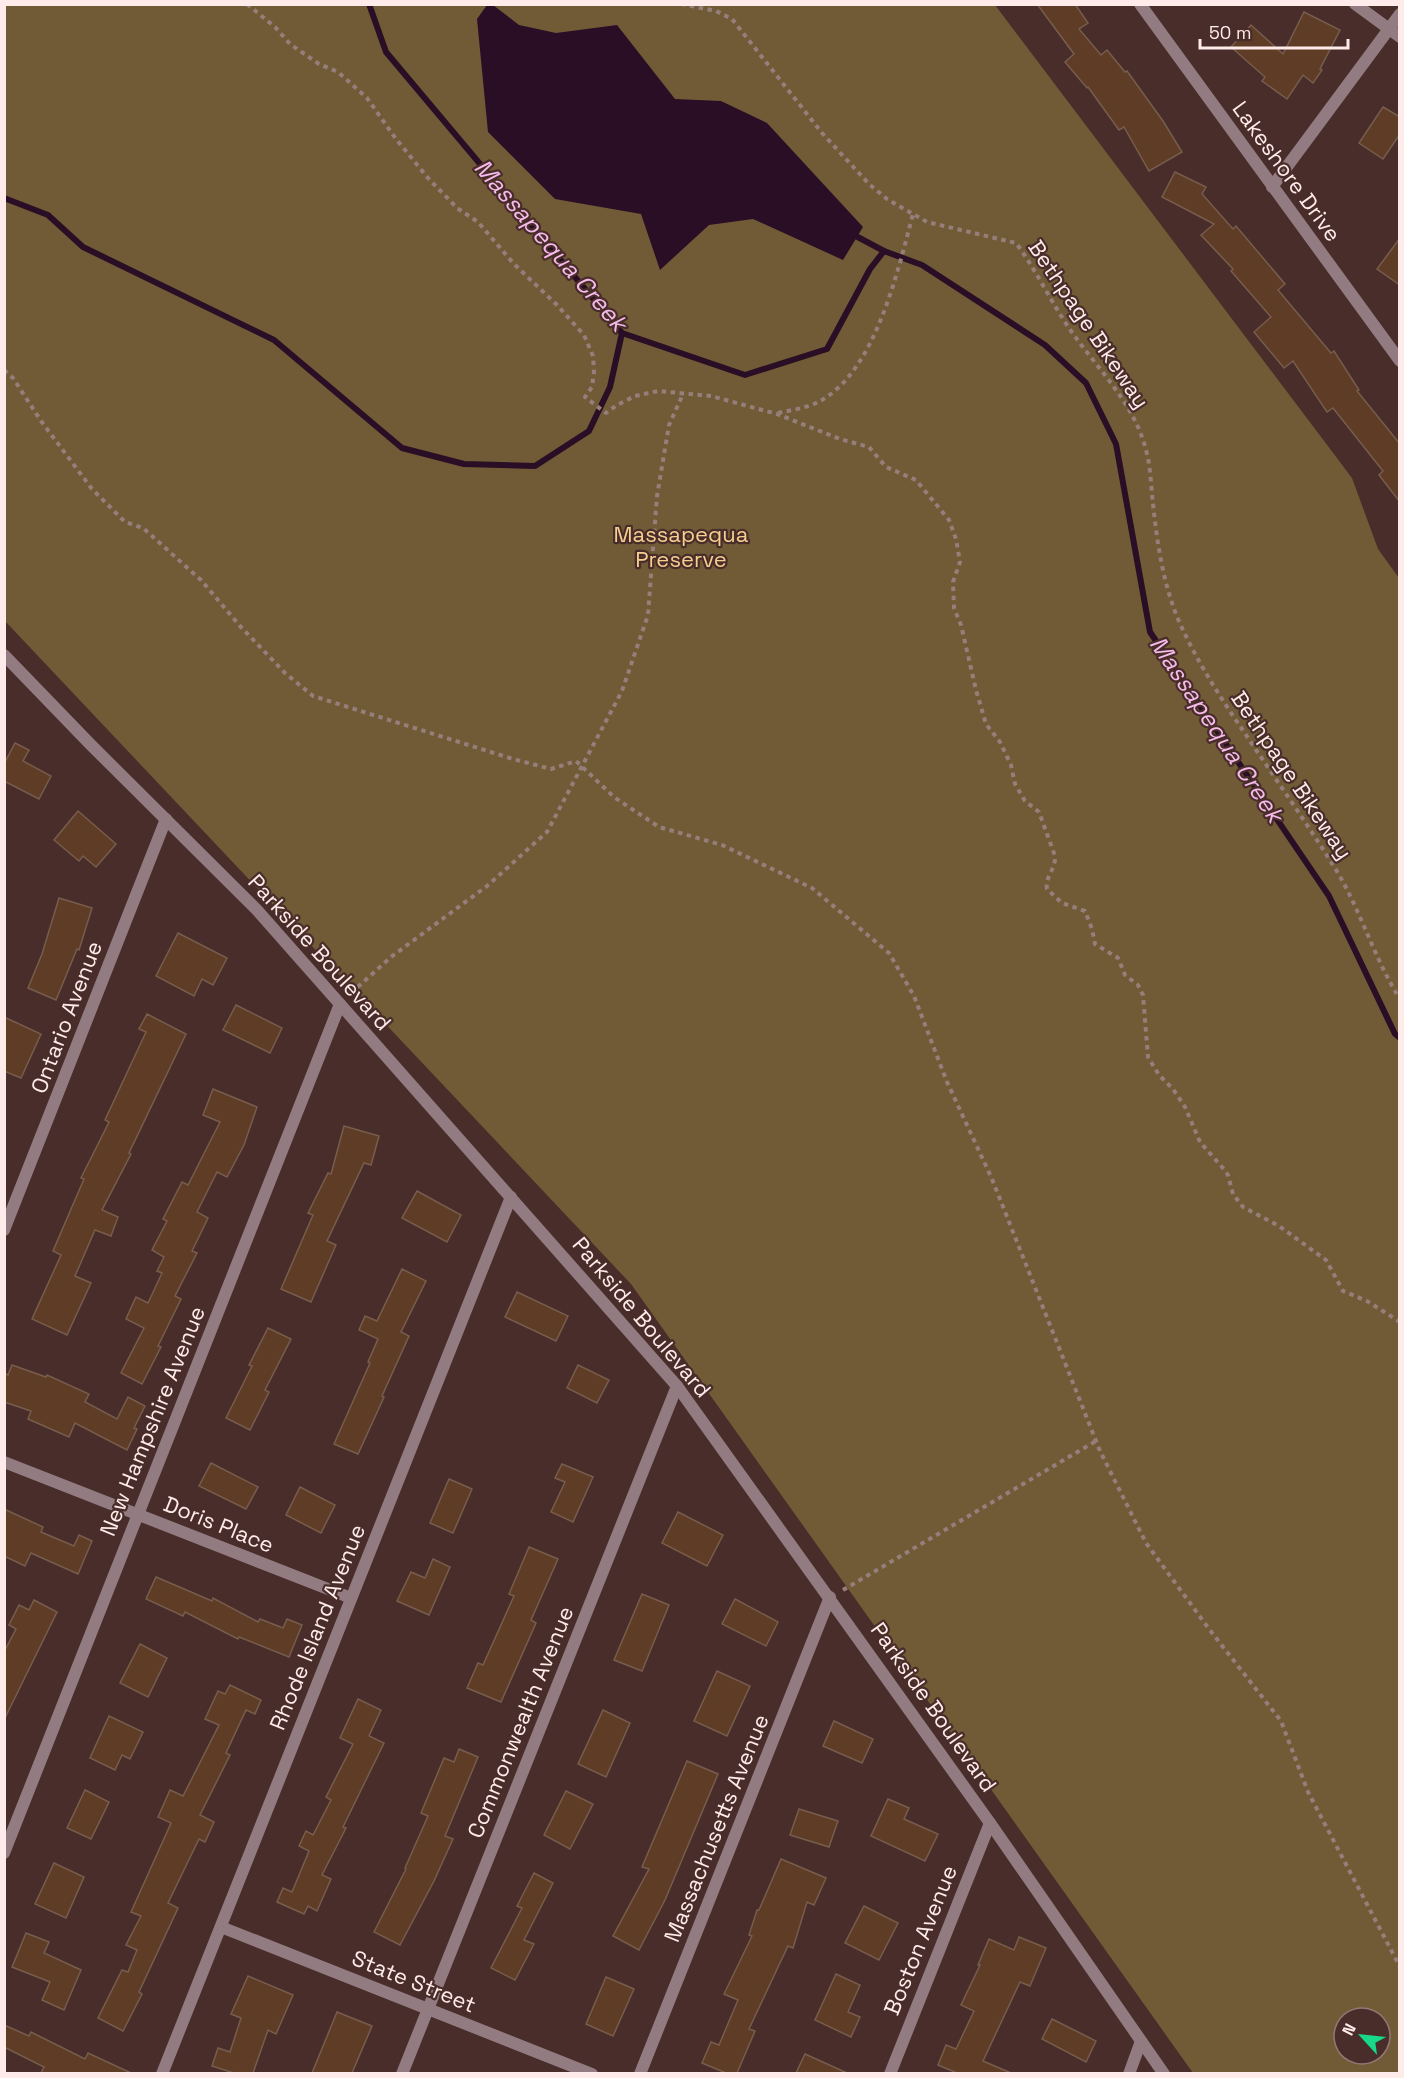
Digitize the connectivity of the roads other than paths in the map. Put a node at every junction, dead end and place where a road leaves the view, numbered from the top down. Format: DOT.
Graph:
graph roads {
  1 [pos="1140,4"];
  2 [pos="1355,4"];
  3 [pos="1400,14"];
  4 [pos="1394,33"];
  5 [pos="1272,187"];
  6 [pos="1400,361"];
  7 [pos="4,655"];
  8 [pos="166,819"];
  9 [pos="339,1004"];
  10 [pos="511,1197"];
  11 [pos="4,1230"];
  12 [pos="677,1386"];
  13 [pos="4,1462"];
  14 [pos="138,1514"];
  15 [pos="830,1597"];
  16 [pos="351,1598"];
  17 [pos="990,1823"];
  18 [pos="4,1853"];
  19 [pos="221,1927"];
  20 [pos="428,2009"];
  21 [pos="1141,2041"];
  22 [pos="162,2073"];
  23 [pos="402,2073"];
  24 [pos="591,2073"];
  25 [pos="640,2073"];
  26 [pos="890,2073"];
  27 [pos="1128,2073"];
  28 [pos="1164,2073"];
  1 -- 5 [label="street, Lakeshore Drive"];
  2 -- 4 [label="street"];
  3 -- 4 [label="street"];
  4 -- 5 [label="street"];
  5 -- 6 [label="street, Lakeshore Drive"];
  7 -- 8 [label="street, Parkside Boulevard"];
  8 -- 9 [label="street, Parkside Boulevard"];
  8 -- 11 [label="street, Ontario Avenue"];
  9 -- 10 [label="street, Parkside Boulevard"];
  9 -- 14 [label="street, New Hampshire Avenue"];
  10 -- 12 [label="street, Parkside Boulevard"];
  10 -- 16 [label="street, Rhode Island Avenue"];
  12 -- 15 [label="street, Parkside Boulevard"];
  12 -- 20 [label="street, Commonwealth Avenue"];
  13 -- 14 [label="street, Doris Place"];
  14 -- 16 [label="street, Doris Place"];
  14 -- 18 [label="street, New Hampshire Avenue"];
  15 -- 17 [label="street, Parkside Boulevard"];
  15 -- 25 [label="street, Massachusetts Avenue"];
  16 -- 19 [label="street, Rhode Island Avenue"];
  17 -- 21 [label="street, Parkside Boulevard"];
  17 -- 26 [label="street, Boston Avenue"];
  19 -- 20 [label="street, State Street"];
  19 -- 22 [label="street, Rhode Island Avenue"];
  20 -- 23 [label="street, Commonwealth Avenue"];
  20 -- 24 [label="street, State Street"];
  21 -- 27 [label="street"];
  21 -- 28 [label="street, Parkside Boulevard"];
}
